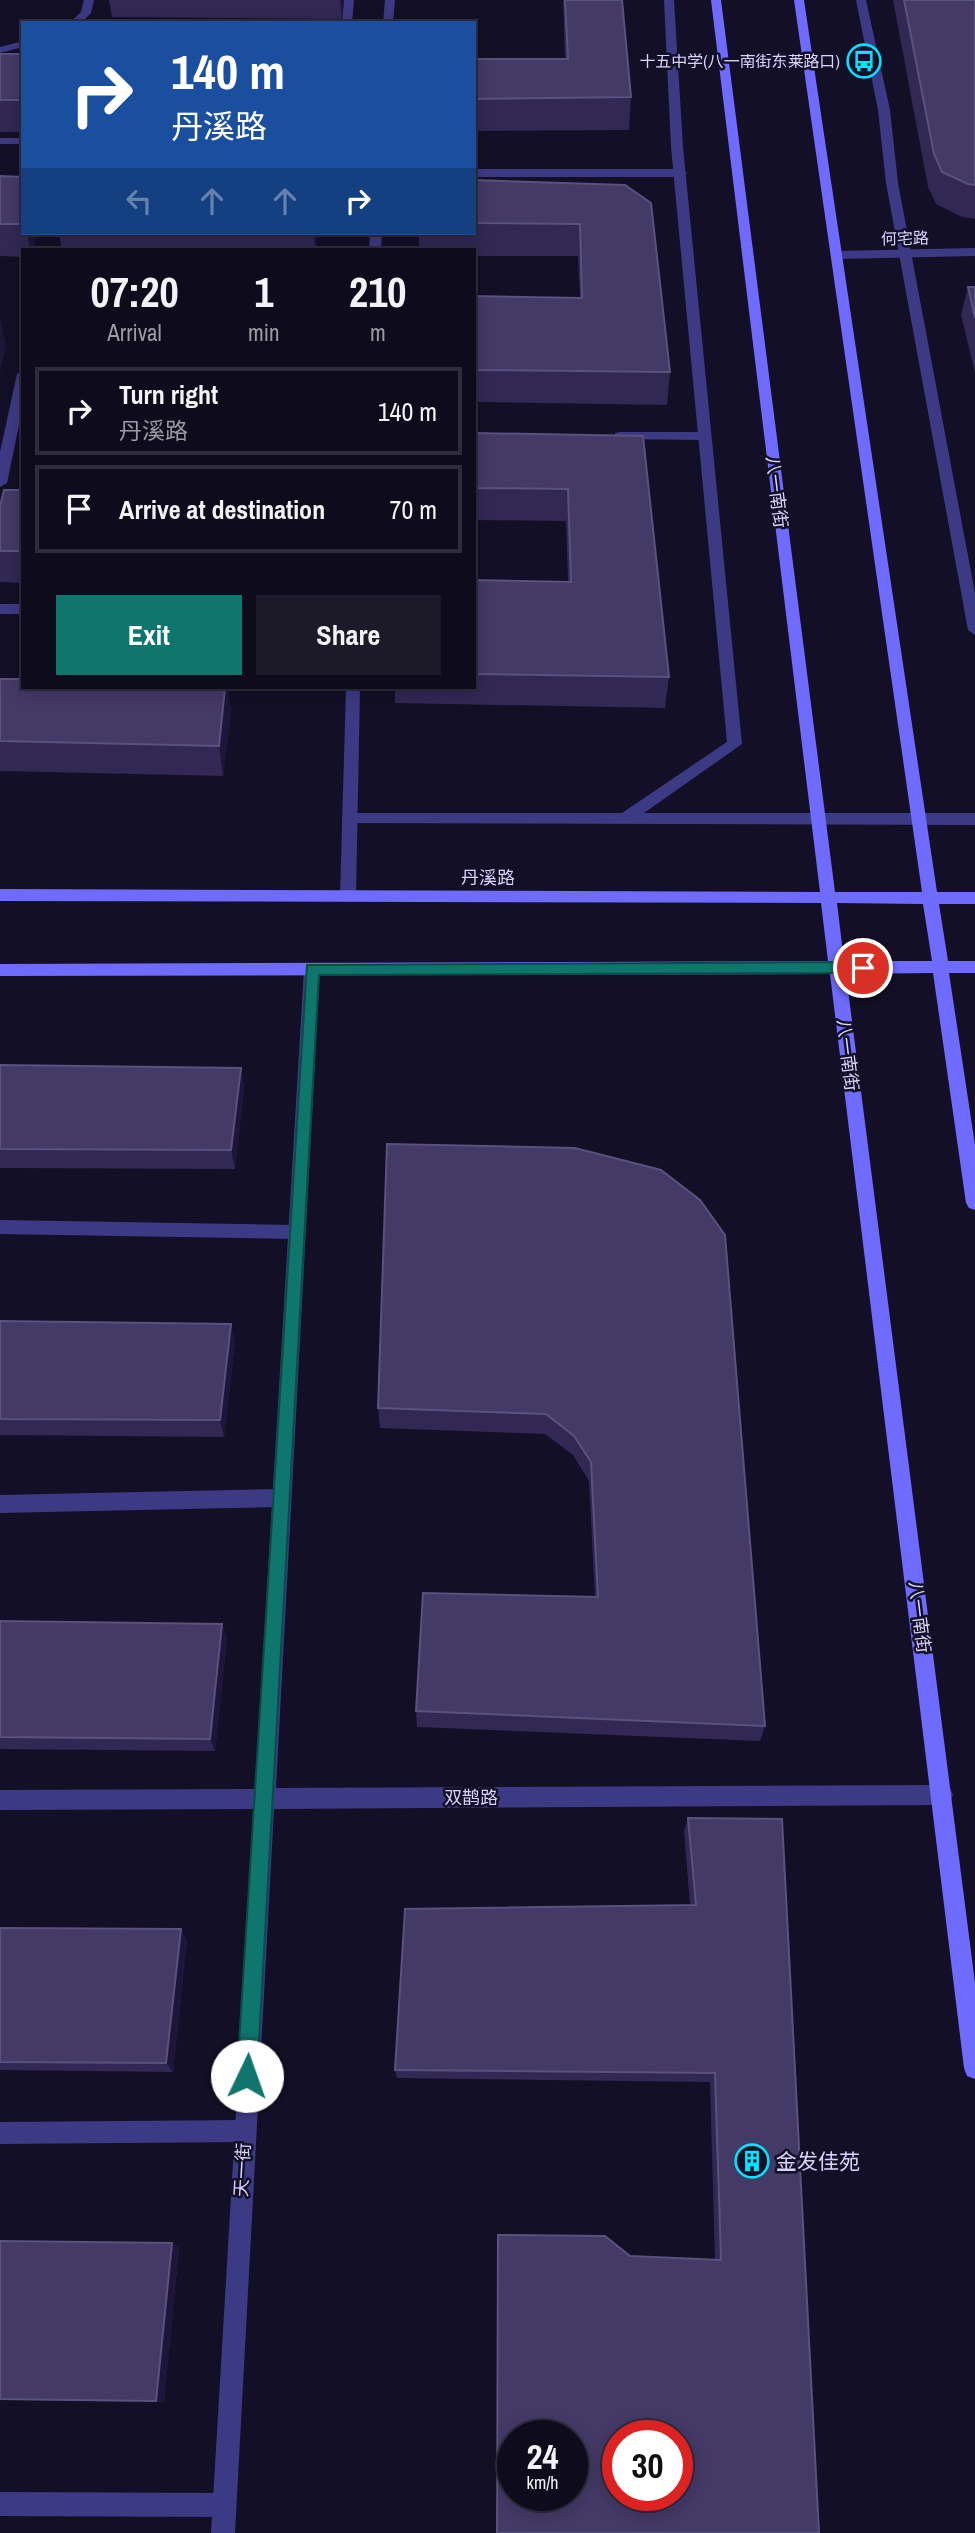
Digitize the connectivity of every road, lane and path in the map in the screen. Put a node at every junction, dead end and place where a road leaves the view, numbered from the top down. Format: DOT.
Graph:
graph roads {
  1 [pos="89,0"];
  2 [pos="349,0"];
  3 [pos="390,0"];
  4 [pos="669,0"];
  5 [pos="716,0"];
  6 [pos="799,0"];
  7 [pos="861,0"];
  8 [pos="76,21"];
  9 [pos="347,21"];
  10 [pos="388,21"];
  11 [pos="21,45"];
  12 [pos="0,50"];
  13 [pos="0,141"];
  14 [pos="21,141"];
  15 [pos="476,173"];
  16 [pos="681,173"];
  17 [pos="975,252"];
  18 [pos="905,253"];
  19 [pos="836,255"];
  20 [pos="21,383"];
  21 [pos="704,436"];
  22 [pos="609,437"];
  23 [pos="0,483"];
  24 [pos="0,609"];
  25 [pos="21,610"];
  26 [pos="975,630"];
  27 [pos="353,689"];
  28 [pos="350,819"];
  29 [pos="625,819"];
  30 [pos="818,819"];
  31 [pos="918,819"];
  32 [pos="975,819"];
  33 [pos="0,895"];
  34 [pos="348,896"];
  35 [pos="828,897"];
  36 [pos="975,898"];
  37 [pos="929,899"];
  38 [pos="940,967"];
  39 [pos="975,967"];
  40 [pos="837,968"];
  41 [pos="312,969"];
  42 [pos="0,970"];
  43 [pos="975,1203"];
  44 [pos="0,1227"];
  45 [pos="296,1232"];
  46 [pos="280,1498"];
  47 [pos="0,1504"];
  48 [pos="943,1795"];
  49 [pos="262,1798"];
  50 [pos="0,1800"];
  51 [pos="975,2068"];
  52 [pos="244,2131"];
  53 [pos="0,2133"];
  54 [pos="0,2504"];
  55 [pos="224,2505"];
  56 [pos="223,2533"];
  1 -- 8 [label="street"];
  2 -- 9 [label="street"];
  3 -- 10 [label="street"];
  4 -- 16 [label="street"];
  5 -- 30 [label="main road, 八一南街"];
  6 -- 19 [label="main road"];
  7 -- 18 [label="street"];
  11 -- 12 [label="street"];
  13 -- 14 [label="street"];
  15 -- 16 [label="street"];
  16 -- 21 [label="street"];
  17 -- 18 [label="street, 何宅路"];
  18 -- 19 [label="street, 何宅路"];
  18 -- 26 [label="street"];
  19 -- 31 [label="main road"];
  20 -- 23 [label="street"];
  21 -- 22 [label="street"];
  21 -- 29 [label="street"];
  24 -- 25 [label="street"];
  27 -- 28 [label="street"];
  28 -- 29 [label="street"];
  28 -- 34 [label="street"];
  29 -- 30 [label="street"];
  30 -- 31 [label="street"];
  30 -- 35 [label="main road, 八一南街"];
  31 -- 32 [label="street"];
  31 -- 37 [label="main road"];
  33 -- 34 [label="main road, 丹溪路"];
  34 -- 35 [label="main road, 丹溪路"];
  35 -- 37 [label="main road, 丹溪路"];
  35 -- 40 [label="main road, 八一南街"];
  36 -- 37 [label="main road, 丹溪路"];
  37 -- 38 [label="main road"];
  38 -- 39 [label="main road"];
  38 -- 40 [label="main road"];
  38 -- 43 [label="main road"];
  40 -- 41 [label="main road"];
  40 -- 48 [label="main road, 八一南街"];
  41 -- 42 [label="main road"];
  41 -- 45 [label="street, 天一街"];
  44 -- 45 [label="street"];
  45 -- 46 [label="street, 天一街"];
  46 -- 47 [label="street"];
  46 -- 49 [label="street, 天一街"];
  48 -- 49 [label="street, 双鹊路"];
  48 -- 51 [label="main road, 八一南街"];
  49 -- 50 [label="street, 双鹊路"];
  49 -- 52 [label="street, 天一街"];
  52 -- 53 [label="street"];
  52 -- 55 [label="street, 天一街"];
  54 -- 55 [label="street"];
  55 -- 56 [label="street, 天一街"];
}
